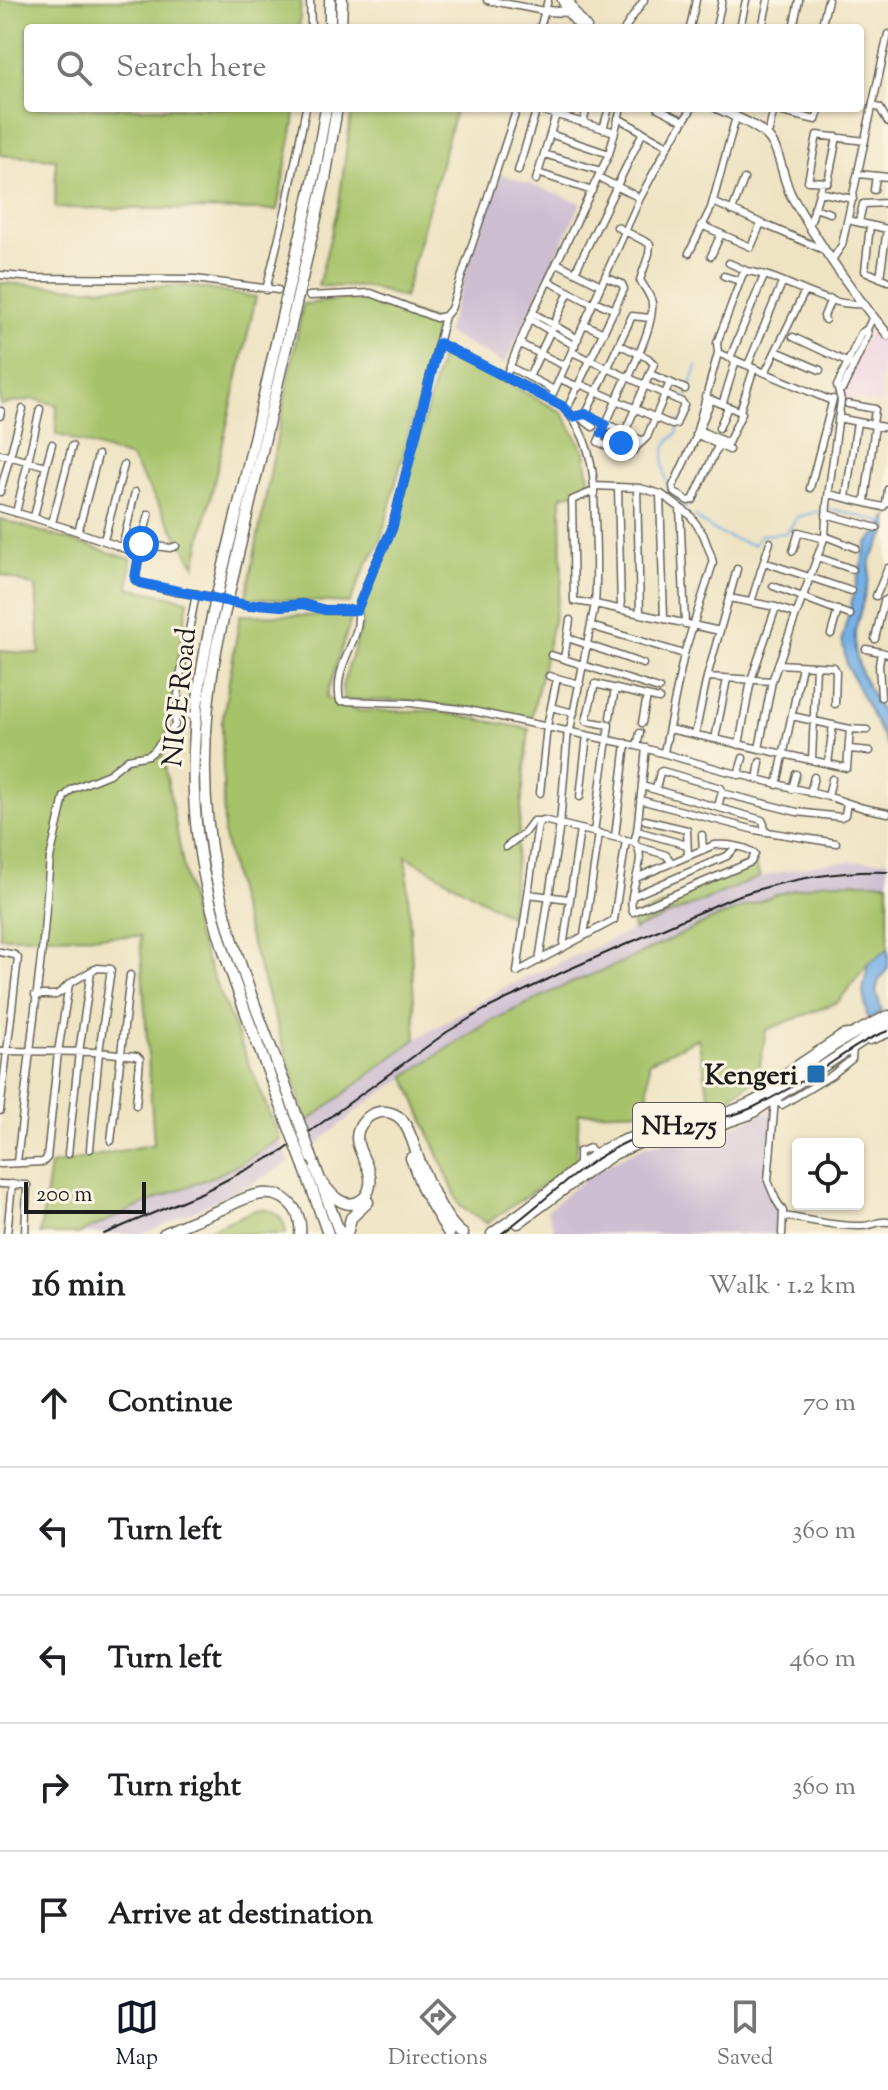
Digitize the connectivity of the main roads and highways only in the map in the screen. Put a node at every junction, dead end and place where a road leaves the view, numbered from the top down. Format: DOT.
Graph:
graph roads {
  1 [pos="330,0"];
  2 [pos="342,0"];
  3 [pos="562,0"];
  4 [pos="569,0"];
  5 [pos="544,11"];
  6 [pos="571,12"];
  7 [pos="330,24"];
  8 [pos="341,24"];
  9 [pos="578,24"];
  10 [pos="583,24"];
  11 [pos="325,112"];
  12 [pos="336,112"];
  13 [pos="725,112"];
  14 [pos="735,112"];
  15 [pos="888,332"];
  16 [pos="883,1028"];
  17 [pos="293,1120"];
  18 [pos="588,1162"];
  19 [pos="321,1181"];
  20 [pos="164,1234"];
  21 [pos="178,1234"];
  22 [pos="293,1234"];
  23 [pos="300,1234"];
  24 [pos="328,1234"];
  25 [pos="340,1234"];
  26 [pos="347,1234"];
  27 [pos="449,1234"];
  28 [pos="463,1234"];
  29 [pos="492,1234"];
  30 [pos="503,1234"];
  1 -- 7 [label="highway"];
  2 -- 8 [label="highway"];
  3 -- 6 [label="main road"];
  4 -- 6 [label="main road"];
  5 -- 6 [label="main road"];
  6 -- 9 [label="main road"];
  6 -- 10 [label="main road"];
  11 -- 17 [label="highway, NICE Road"];
  12 -- 17 [label="highway, NICE Road"];
  13 -- 15 [label="main road"];
  14 -- 15 [label="main road"];
  16 -- 18 [label="highway, NH275"];
  16 -- 18 [label="highway, NH275"];
  17 -- 19 [label="highway, NICE Road, bridge"];
  17 -- 24 [label="highway, NICE Road, bridge"];
  18 -- 29 [label="highway, NH275"];
  18 -- 30 [label="highway, NH275"];
  19 -- 25 [label="highway, NICE Road"];
  19 -- 28 [label="highway"];
  20 -- 23 [label="highway"];
  21 -- 22 [label="highway"];
  26 -- 27 [label="highway"];
}
